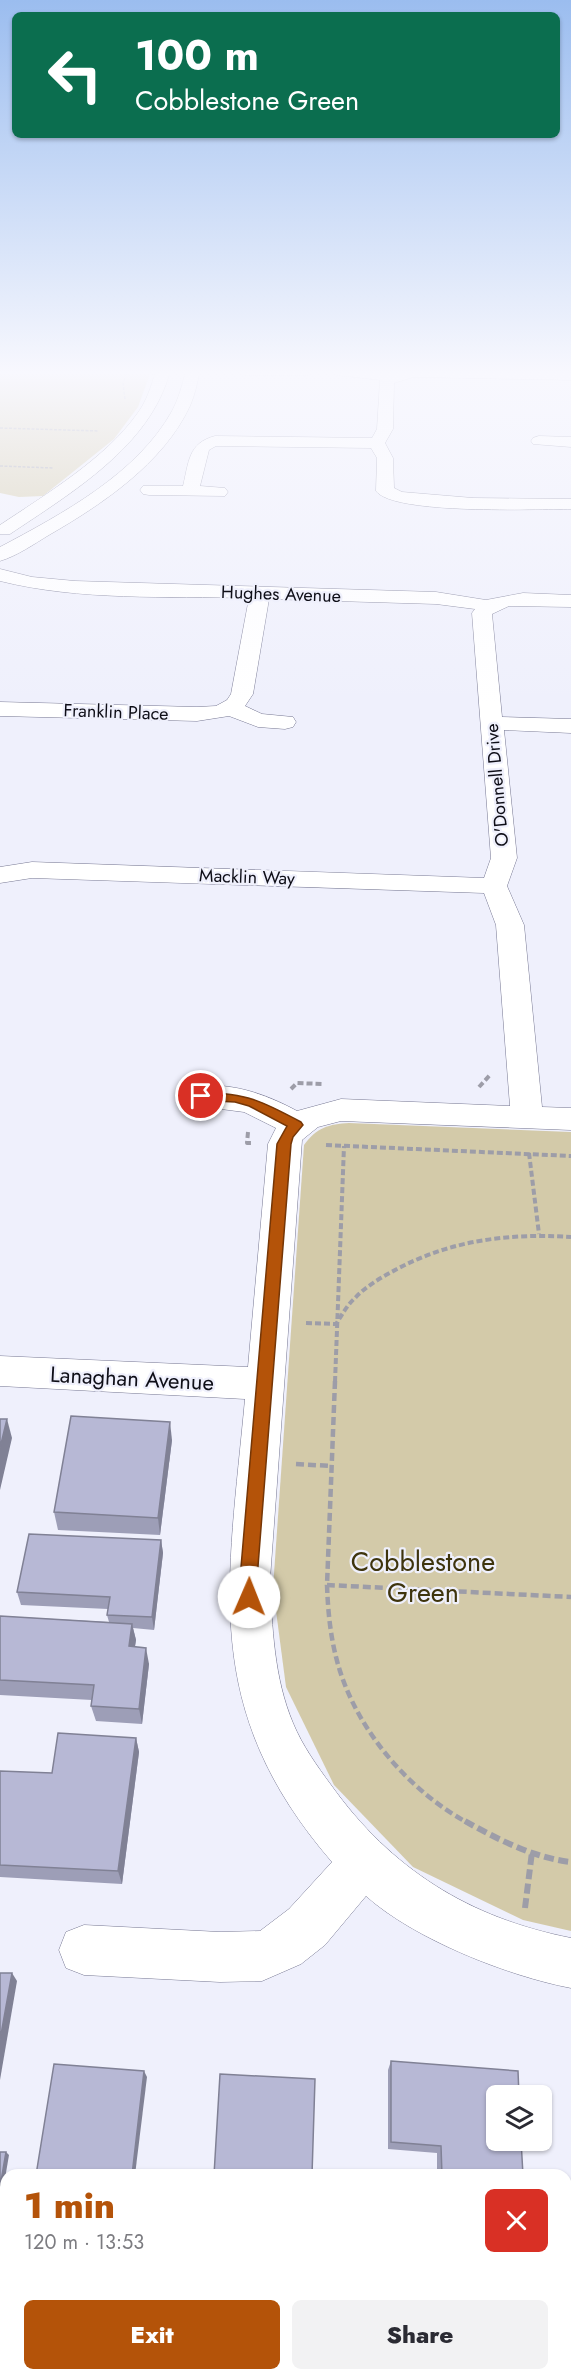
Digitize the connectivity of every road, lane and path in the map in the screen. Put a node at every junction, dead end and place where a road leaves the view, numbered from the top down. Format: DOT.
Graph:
graph roads {
  1 [pos="72,482"];
  2 [pos="113,482"];
  3 [pos="192,482"];
  4 [pos="385,482"];
  5 [pos="149,490"];
  6 [pos="190,491"];
  7 [pos="219,492"];
  8 [pos="47,502"];
  9 [pos="571,504"];
  10 [pos="83,506"];
  11 [pos="33,512"];
  12 [pos="0,532"];
  13 [pos="0,555"];
  14 [pos="0,563"];
  15 [pos="0,576"];
  16 [pos="75,587"];
  17 [pos="260,593"];
  18 [pos="571,601"];
  19 [pos="487,606"];
  20 [pos="230,708"];
  21 [pos="0,709"];
  22 [pos="285,722"];
  23 [pos="491,723"];
  24 [pos="571,726"];
  25 [pos="0,875"];
  26 [pos="494,886"];
  27 [pos="201,1096"];
  28 [pos="526,1118"];
  29 [pos="571,1119"];
  30 [pos="296,1125"];
  31 [pos="529,1153"];
  32 [pos="571,1156"];
  33 [pos="539,1234"];
  34 [pos="571,1236"];
  35 [pos="336,1324"];
  36 [pos="0,1371"];
  37 [pos="264,1384"];
  38 [pos="327,1585"];
  39 [pos="571,1597"];
  40 [pos="532,1852"];
  41 [pos="364,1861"];
  42 [pos="571,1862"];
  43 [pos="84,1950"];
  44 [pos="519,1950"];
  45 [pos="571,1963"];
  1 -- 8 [label="street"];
  2 -- 10 [label="street"];
  3 -- 6 [label="street"];
  4 -- 9 [label="street"];
  5 -- 6 [label="street"];
  6 -- 7 [label="street"];
  8 -- 11 [label="street"];
  8 -- 11 [label="street"];
  10 -- 11 [label="street"];
  10 -- 13 [label="street"];
  11 -- 12 [label="street"];
  14 -- 16 [label="street, Hughes Avenue"];
  15 -- 16 [label="street, Hughes Avenue"];
  16 -- 17 [label="street, Hughes Avenue"];
  17 -- 19 [label="street, Hughes Avenue"];
  17 -- 20 [label="street"];
  18 -- 19 [label="street"];
  19 -- 23 [label="street, O'Donnell Drive"];
  20 -- 21 [label="street, Franklin Place"];
  20 -- 22 [label="street"];
  23 -- 24 [label="street"];
  23 -- 26 [label="street, O'Donnell Drive"];
  25 -- 26 [label="street, Macklin Way"];
  26 -- 28 [label="street"];
  27 -- 30 [label="street"];
  28 -- 29 [label="street"];
  28 -- 30 [label="street"];
  30 -- 37 [label="street"];
  31 -- 32 [label="path"];
  31 -- 33 [label="path"];
  31 -- 35 [label="path"];
  33 -- 34 [label="path"];
  33 -- 35 [label="path"];
  35 -- 38 [label="path"];
  36 -- 37 [label="street, Lanaghan Avenue"];
  37 -- 41 [label="street"];
  38 -- 39 [label="path"];
  38 -- 40 [label="path"];
  40 -- 42 [label="path"];
  40 -- 44 [label="path"];
  41 -- 43 [label="street"];
  41 -- 44 [label="street"];
  44 -- 45 [label="street"];
}
